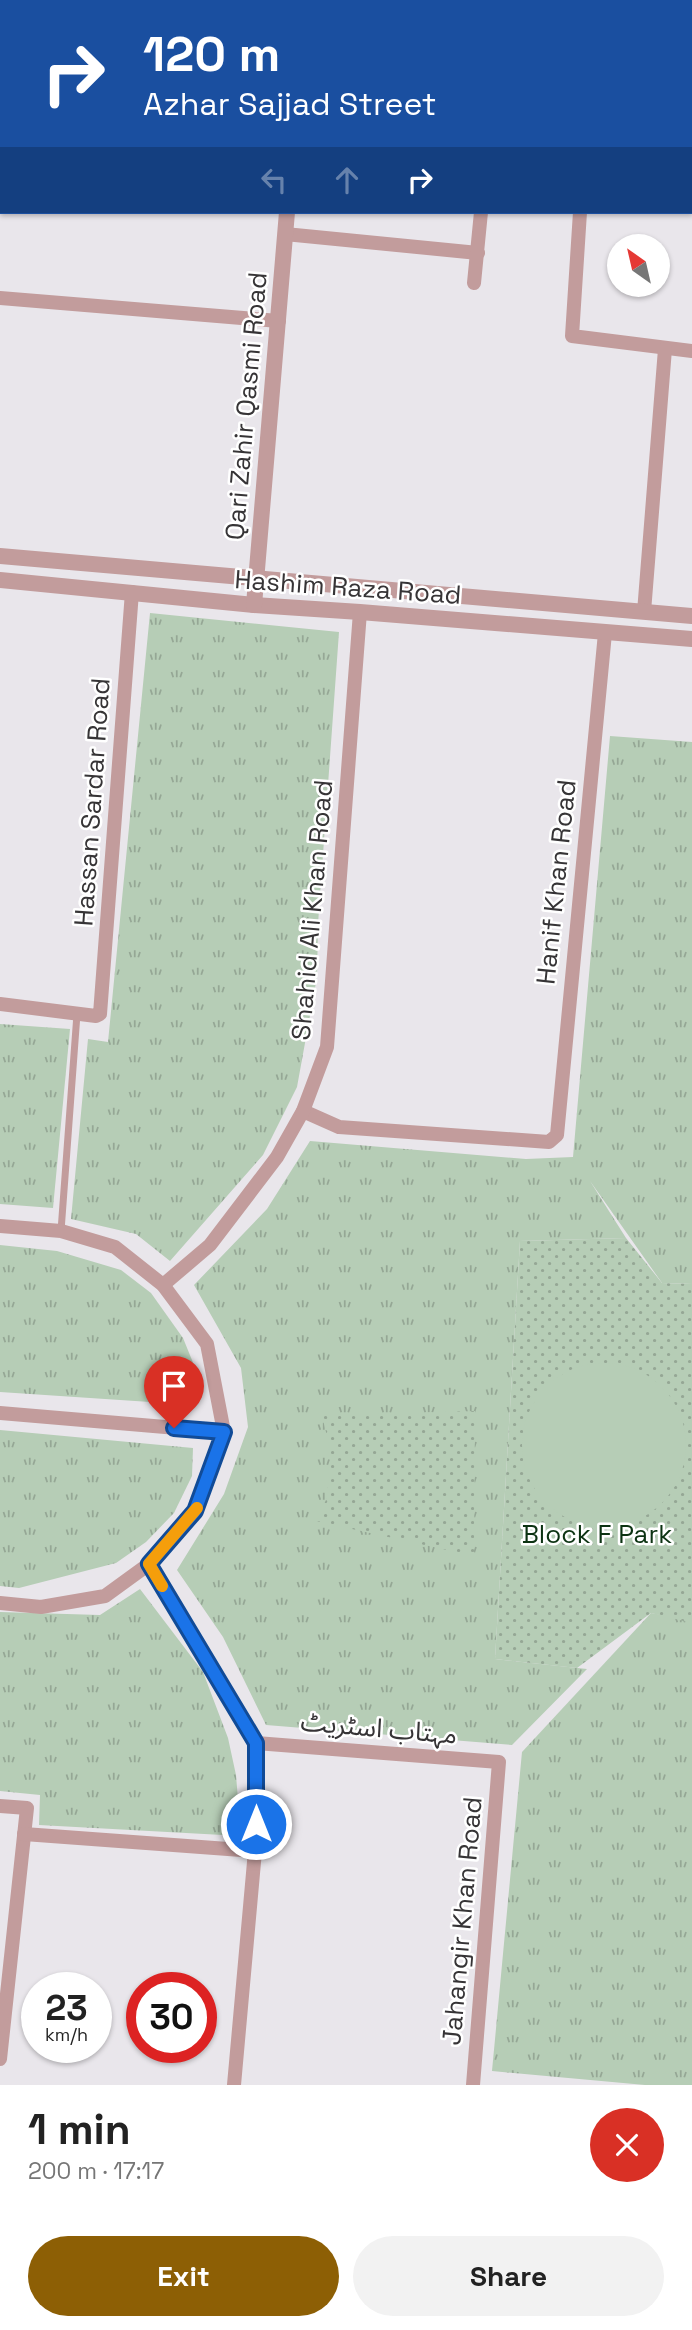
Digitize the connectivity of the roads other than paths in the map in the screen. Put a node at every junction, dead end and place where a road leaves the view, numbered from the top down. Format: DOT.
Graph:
graph roads {
  1 [pos="287,214"];
  2 [pos="481,214"];
  3 [pos="580,214"];
  4 [pos="285,234"];
  5 [pos="478,253"];
  6 [pos="474,283"];
  7 [pos="0,298"];
  8 [pos="279,321"];
  9 [pos="665,349"];
  10 [pos="692,351"];
  11 [pos="0,556"];
  12 [pos="256,579"];
  13 [pos="0,580"];
  14 [pos="132,592"];
  15 [pos="254,605"];
  16 [pos="360,612"];
  17 [pos="644,612"];
  18 [pos="692,616"];
  19 [pos="605,633"];
  20 [pos="692,639"];
  21 [pos="0,1004"];
  22 [pos="77,1013"];
  23 [pos="303,1111"];
  24 [pos="0,1226"];
  25 [pos="61,1231"];
  26 [pos="163,1285"];
  27 [pos="0,1413"];
  28 [pos="224,1432"];
  29 [pos="149,1564"];
  30 [pos="0,1603"];
  31 [pos="256,1743"];
  32 [pos="499,1762"];
  33 [pos="0,1806"];
  34 [pos="24,1834"];
  35 [pos="256,1851"];
  36 [pos="0,2059"];
  37 [pos="234,2085"];
  38 [pos="473,2085"];
  1 -- 4 [label="street, Qari Zahir Qasmi Road"];
  2 -- 5 [label="street"];
  3 -- 9 [label="street"];
  4 -- 5 [label="street"];
  4 -- 8 [label="street, Qari Zahir Qasmi Road"];
  5 -- 6 [label="street"];
  7 -- 8 [label="street"];
  8 -- 12 [label="street, Qari Zahir Qasmi Road"];
  9 -- 10 [label="street"];
  9 -- 17 [label="street"];
  11 -- 12 [label="street, Hashim Raza Road"];
  12 -- 15 [label="street, Qari Zahir Qasmi Road"];
  12 -- 17 [label="street, Hashim Raza Road"];
  13 -- 14 [label="street, Hashim Raza Road"];
  14 -- 15 [label="street, Hashim Raza Road"];
  14 -- 22 [label="street, Hassan Sardar Road"];
  15 -- 16 [label="street, Hashim Raza Road"];
  16 -- 19 [label="street, Hashim Raza Road"];
  16 -- 23 [label="street, Shahid Ali Khan Road"];
  17 -- 18 [label="street, Hashim Raza Road"];
  19 -- 20 [label="street, Hashim Raza Road"];
  19 -- 23 [label="street, Hanif Khan Road"];
  21 -- 22 [label="street"];
  22 -- 25 [label="lane"];
  23 -- 26 [label="street, Shahid Ali Khan Road"];
  24 -- 25 [label="street"];
  25 -- 26 [label="street"];
  26 -- 28 [label="street"];
  27 -- 28 [label="street"];
  28 -- 29 [label="street"];
  29 -- 30 [label="street"];
  29 -- 31 [label="street"];
  31 -- 32 [label="street, مہتاب اسٹریٹ"];
  31 -- 35 [label="street"];
  32 -- 38 [label="street, Jahangir Khan Road"];
  33 -- 34 [label="street"];
  34 -- 35 [label="street"];
  34 -- 36 [label="street"];
  35 -- 37 [label="street"];
}
